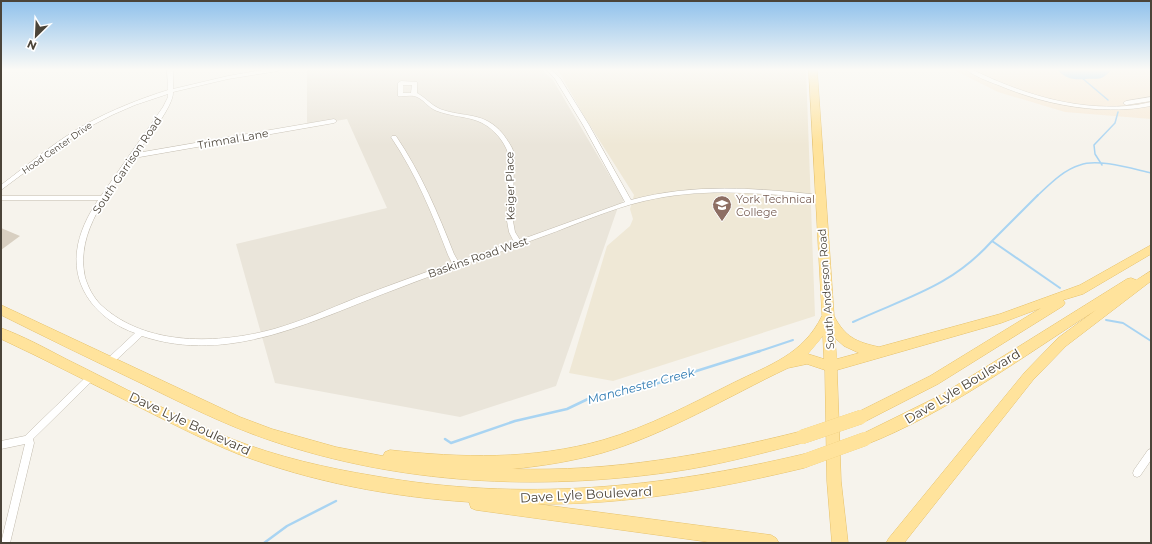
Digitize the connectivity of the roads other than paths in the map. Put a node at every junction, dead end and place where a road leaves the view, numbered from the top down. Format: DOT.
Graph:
graph roads {
  1 [pos="159,94"];
  2 [pos="171,94"];
  3 [pos="415,94"];
  4 [pos="567,94"];
  5 [pos="814,94"];
  6 [pos="1031,94"];
  7 [pos="1046,94"];
  8 [pos="1151,98"];
  9 [pos="1151,104"];
  10 [pos="334,121"];
  11 [pos="394,137"];
  12 [pos="132,156"];
  13 [pos="1,188"];
  14 [pos="820,197"];
  15 [pos="1,198"];
  16 [pos="102,198"];
  17 [pos="630,203"];
  18 [pos="518,243"];
  19 [pos="1151,249"];
  20 [pos="456,263"];
  21 [pos="1151,271"];
  22 [pos="1151,275"];
  23 [pos="1084,288"];
  24 [pos="1,310"];
  25 [pos="828,316"];
  26 [pos="1,333"];
  27 [pos="140,333"];
  28 [pos="886,351"];
  29 [pos="109,362"];
  30 [pos="786,363"];
  31 [pos="831,366"];
  32 [pos="91,377"];
  33 [pos="27,439"];
  34 [pos="1,445"];
  35 [pos="305,445"];
  36 [pos="1151,453"];
  37 [pos="1137,473"];
  38 [pos="387,485"];
  39 [pos="5,543"];
  40 [pos="772,543"];
  41 [pos="840,543"];
  42 [pos="894,543"];
  1 -- 13 [label="street, Hood Center Drive"];
  2 -- 12 [label="street, South Garrison Road"];
  3 -- 18 [label="street, Keiger Place"];
  4 -- 17 [label="street"];
  5 -- 14 [label="main road, South Anderson Road"];
  6 -- 9 [label="street"];
  7 -- 8 [label="street"];
  10 -- 12 [label="street, Trimnal Lane"];
  11 -- 20 [label="street"];
  12 -- 16 [label="street, South Garrison Road"];
  14 -- 17 [label="street, Baskins Road West"];
  14 -- 25 [label="main road, South Anderson Road"];
  15 -- 16 [label="street"];
  16 -- 27 [label="street, South Garrison Road"];
  17 -- 18 [label="street, Baskins Road West"];
  18 -- 20 [label="street, Baskins Road West"];
  19 -- 23 [label="main road, Dave Lyle Boulevard"];
  20 -- 27 [label="street, Baskins Road West"];
  21 -- 38 [label="main road, Dave Lyle Boulevard, bridge"];
  22 -- 42 [label="main road"];
  23 -- 28 [label="main road"];
  23 -- 35 [label="main road, Dave Lyle Boulevard, bridge"];
  24 -- 29 [label="main road, Dave Lyle Boulevard"];
  25 -- 28 [label="main road"];
  25 -- 30 [label="main road"];
  25 -- 31 [label="main road, South Anderson Road"];
  26 -- 32 [label="main road, Dave Lyle Boulevard"];
  27 -- 29 [label="street"];
  28 -- 31 [label="main road"];
  29 -- 35 [label="main road, Dave Lyle Boulevard"];
  30 -- 31 [label="main road"];
  30 -- 35 [label="main road"];
  31 -- 41 [label="main road, South Anderson Road"];
  32 -- 33 [label="street"];
  32 -- 38 [label="main road, Dave Lyle Boulevard"];
  33 -- 34 [label="street"];
  33 -- 39 [label="street"];
  36 -- 37 [label="street"];
  38 -- 40 [label="main road"];
}
